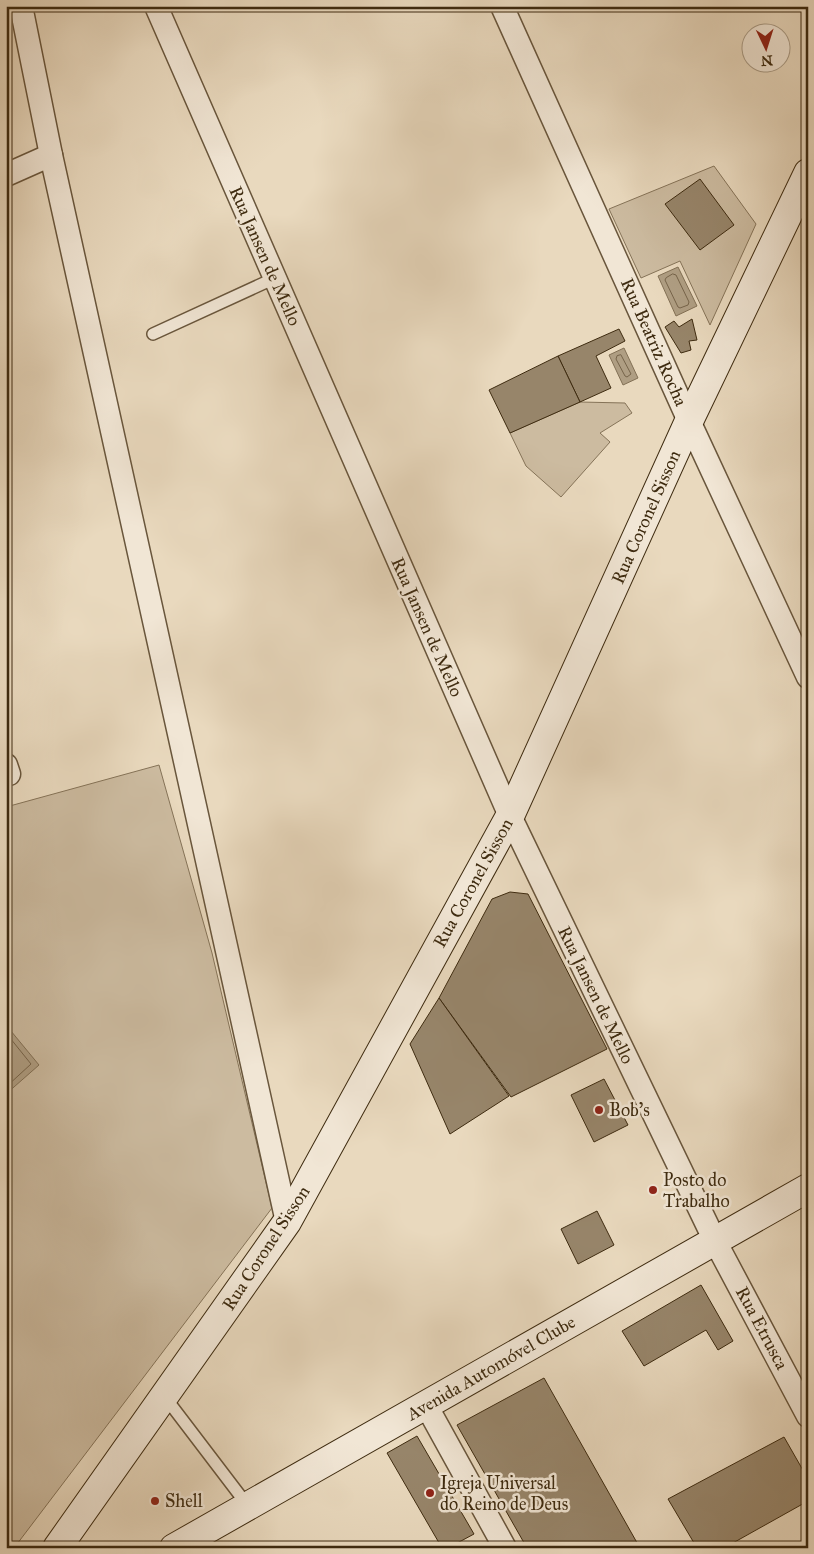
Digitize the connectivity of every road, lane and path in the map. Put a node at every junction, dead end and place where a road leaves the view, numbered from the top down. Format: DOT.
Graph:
graph roads {
  1 [pos="21,6"];
  2 [pos="156,6"];
  3 [pos="502,6"];
  4 [pos="51,155"];
  5 [pos="808,173"];
  6 [pos="6,175"];
  7 [pos="275,278"];
  8 [pos="153,334"];
  9 [pos="689,421"];
  10 [pos="808,677"];
  11 [pos="510,816"];
  12 [pos="808,1188"];
  13 [pos="287,1222"];
  14 [pos="715,1240"];
  15 [pos="165,1397"];
  16 [pos="426,1405"];
  17 [pos="808,1416"];
  18 [pos="248,1506"];
  19 [pos="56,1548"];
  20 [pos="174,1548"];
  21 [pos="505,1548"];
  1 -- 4 [label="street"];
  2 -- 7 [label="street, Rua Jansen de Mello"];
  3 -- 9 [label="street, Rua Beatriz Rocha"];
  4 -- 6 [label="street"];
  4 -- 13 [label="street"];
  5 -- 9 [label="main road, Rua Coronel Sisson"];
  7 -- 8 [label="lane"];
  7 -- 11 [label="street, Rua Jansen de Mello"];
  9 -- 10 [label="street, Rua Beatriz Rocha"];
  9 -- 11 [label="main road, Rua Coronel Sisson"];
  11 -- 13 [label="main road, Rua Coronel Sisson"];
  11 -- 14 [label="street, Rua Jansen de Mello"];
  12 -- 14 [label="main road, Avenida Automóvel Clube"];
  13 -- 15 [label="main road, Rua Coronel Sisson"];
  14 -- 16 [label="main road, Avenida Automóvel Clube"];
  14 -- 17 [label="street, Rua Etrusca"];
  15 -- 18 [label="lane"];
  15 -- 19 [label="main road, Rua Coronel Sisson"];
  16 -- 18 [label="main road, Avenida Automóvel Clube"];
  16 -- 21 [label="street"];
  18 -- 20 [label="main road, Avenida Automóvel Clube"];
}
